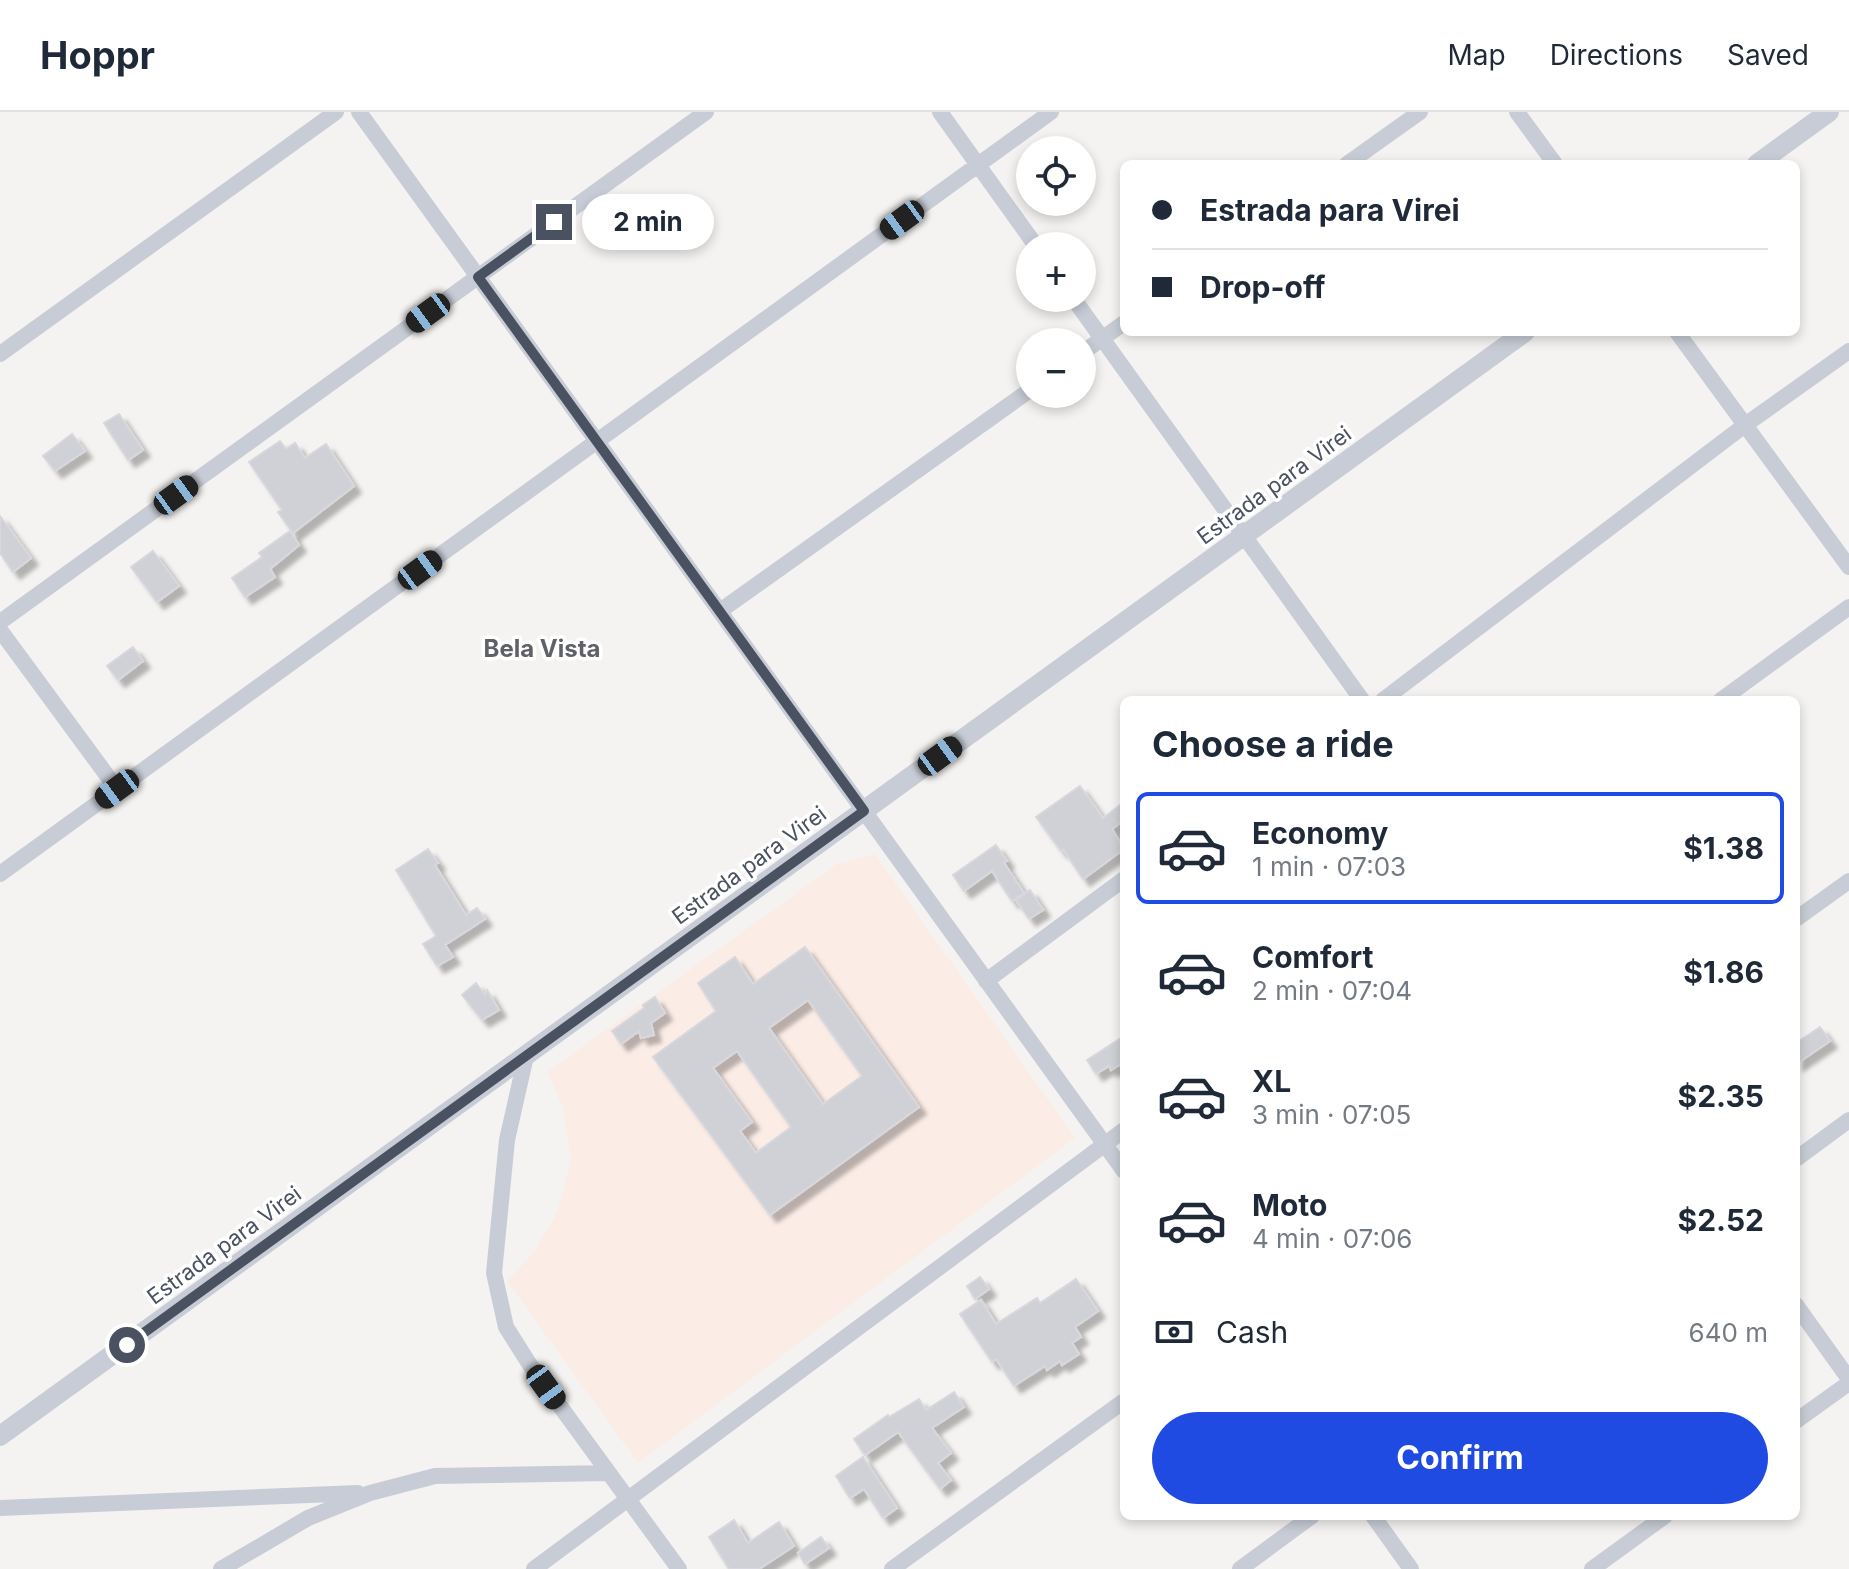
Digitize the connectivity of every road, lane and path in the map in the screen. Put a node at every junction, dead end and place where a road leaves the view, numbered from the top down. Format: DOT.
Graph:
graph roads {
  1 [pos="336,112"];
  2 [pos="359,112"];
  3 [pos="706,112"];
  4 [pos="940,112"];
  5 [pos="1051,112"];
  6 [pos="1420,112"];
  7 [pos="1517,112"];
  8 [pos="1829,112"];
  9 [pos="1353,160"];
  10 [pos="1552,160"];
  11 [pos="1763,160"];
  12 [pos="978,165"];
  13 [pos="1026,232"];
  14 [pos="478,277"];
  15 [pos="1083,312"];
  16 [pos="1120,326"];
  17 [pos="1519,336"];
  18 [pos="1680,336"];
  19 [pos="1102,339"];
  20 [pos="1096,343"];
  21 [pos="1849,351"];
  22 [pos="0,354"];
  23 [pos="1016,400"];
  24 [pos="1745,425"];
  25 [pos="597,441"];
  26 [pos="1244,536"];
  27 [pos="1849,567"];
  28 [pos="1849,607"];
  29 [pos="720,611"];
  30 [pos="0,622"];
  31 [pos="0,630"];
  32 [pos="1359,696"];
  33 [pos="1388,696"];
  34 [pos="1727,696"];
  35 [pos="117,789"];
  36 [pos="864,811"];
  37 [pos="0,874"];
  38 [pos="1849,881"];
  39 [pos="1120,882"];
  40 [pos="1800,916"];
  41 [pos="986,981"];
  42 [pos="526,1056"];
  43 [pos="1849,1120"];
  44 [pos="1120,1133"];
  45 [pos="1104,1144"];
  46 [pos="1800,1156"];
  47 [pos="1120,1166"];
  48 [pos="1800,1311"];
  49 [pos="1849,1381"];
  50 [pos="1120,1404"];
  51 [pos="1800,1418"];
  52 [pos="0,1436"];
  53 [pos="609,1473"];
  54 [pos="370,1493"];
  55 [pos="629,1500"];
  56 [pos="0,1508"];
  57 [pos="1307,1520"];
  58 [pos="1376,1520"];
  59 [pos="1659,1520"];
  60 [pos="221,1569"];
  61 [pos="534,1569"];
  62 [pos="679,1569"];
  63 [pos="892,1569"];
  64 [pos="1240,1569"];
  65 [pos="1411,1569"];
  66 [pos="1592,1569"];
  1 -- 22 [label="street"];
  2 -- 14 [label="street"];
  3 -- 14 [label="street"];
  4 -- 12 [label="street"];
  5 -- 12 [label="street"];
  6 -- 9 [label="street"];
  7 -- 10 [label="street"];
  8 -- 11 [label="street"];
  12 -- 13 [label="street"];
  12 -- 25 [label="street"];
  14 -- 25 [label="street"];
  14 -- 30 [label="street"];
  15 -- 19 [label="street"];
  16 -- 19 [label="street"];
  17 -- 26 [label="street, Estrada para Virei"];
  18 -- 24 [label="street"];
  19 -- 20 [label="street"];
  19 -- 26 [label="street"];
  21 -- 24 [label="street"];
  23 -- 29 [label="street"];
  24 -- 27 [label="street"];
  24 -- 33 [label="street"];
  25 -- 29 [label="street"];
  25 -- 35 [label="street"];
  26 -- 32 [label="street"];
  26 -- 36 [label="street, Estrada para Virei"];
  28 -- 34 [label="street"];
  29 -- 36 [label="street"];
  31 -- 35 [label="street"];
  35 -- 37 [label="street"];
  36 -- 41 [label="street"];
  36 -- 42 [label="street, Estrada para Virei"];
  38 -- 40 [label="street"];
  39 -- 41 [label="street"];
  41 -- 45 [label="street"];
  42 -- 52 [label="street, Estrada para Virei"];
  42 -- 53 [label="street"];
  43 -- 46 [label="street"];
  44 -- 45 [label="street"];
  45 -- 47 [label="street"];
  45 -- 55 [label="street"];
  48 -- 49 [label="street"];
  49 -- 51 [label="street"];
  50 -- 63 [label="street"];
  53 -- 54 [label="street"];
  53 -- 55 [label="street"];
  54 -- 56 [label="street"];
  54 -- 60 [label="street"];
  55 -- 61 [label="street"];
  55 -- 62 [label="street"];
  57 -- 64 [label="street"];
  58 -- 65 [label="street"];
  59 -- 66 [label="street"];
}
